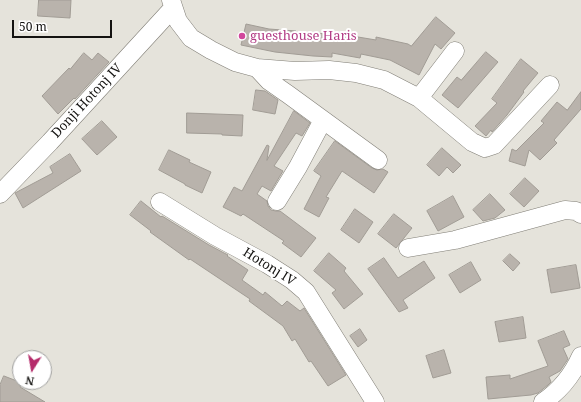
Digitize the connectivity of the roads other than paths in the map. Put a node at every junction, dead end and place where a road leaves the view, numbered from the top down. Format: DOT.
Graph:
graph roads {
  1 [pos="172,4"];
  2 [pos="455,51"];
  3 [pos="257,68"];
  4 [pos="550,85"];
  5 [pos="419,98"];
  6 [pos="323,120"];
  7 [pos="378,160"];
  8 [pos="0,194"];
  9 [pos="277,201"];
  10 [pos="160,202"];
  11 [pos="581,214"];
  12 [pos="408,248"];
  13 [pos="581,356"];
  14 [pos="375,402"];
  15 [pos="543,402"];
  1 -- 3 [label="street, Donji Hotonj IV"];
  1 -- 8 [label="street, Donji Hotonj IV"];
  2 -- 5 [label="street"];
  3 -- 5 [label="street, Donji Hotonj IV"];
  3 -- 6 [label="street"];
  4 -- 5 [label="street, Donji Hotonj IV"];
  6 -- 7 [label="street"];
  6 -- 9 [label="street"];
  10 -- 14 [label="street, Hotonj IV"];
  11 -- 12 [label="street"];
  13 -- 15 [label="street"];
}
